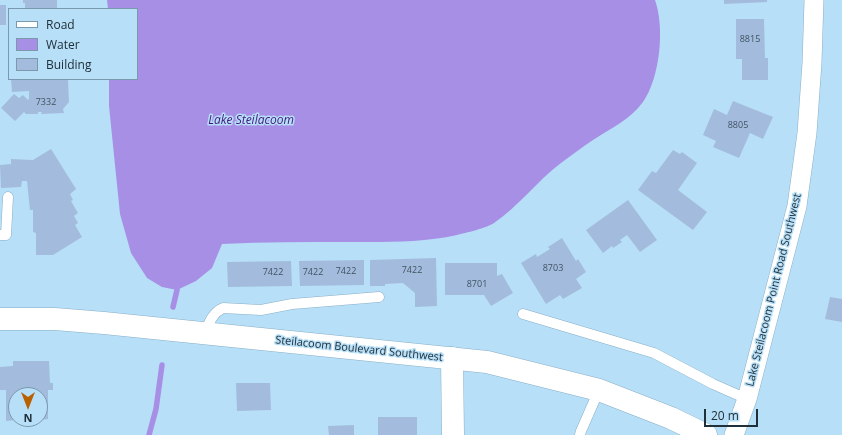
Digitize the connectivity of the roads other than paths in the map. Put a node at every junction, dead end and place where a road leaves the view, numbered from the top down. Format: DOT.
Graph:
graph roads {
  1 [pos="814,0"];
  2 [pos="8,197"];
  3 [pos="0,235"];
  4 [pos="379,297"];
  5 [pos="523,314"];
  6 [pos="0,319"];
  7 [pos="205,333"];
  8 [pos="452,358"];
  9 [pos="599,390"];
  10 [pos="747,399"];
  11 [pos="453,435"];
  12 [pos="580,435"];
  13 [pos="706,435"];
  14 [pos="734,435"];
  1 -- 10 [label="street, Lake Steilacoom Point Road Southwest"];
  2 -- 3 [label="lane"];
  4 -- 7 [label="lane"];
  5 -- 10 [label="lane"];
  6 -- 7 [label="main road, Steilacoom Boulevard Southwest"];
  7 -- 8 [label="main road, Steilacoom Boulevard Southwest"];
  8 -- 9 [label="main road, Steilacoom Boulevard Southwest"];
  8 -- 11 [label="main road"];
  9 -- 12 [label="lane"];
  9 -- 13 [label="main road, Steilacoom Boulevard Southwest"];
  10 -- 14 [label="street, Lake Steilacoom Point Road Southwest"];
}
